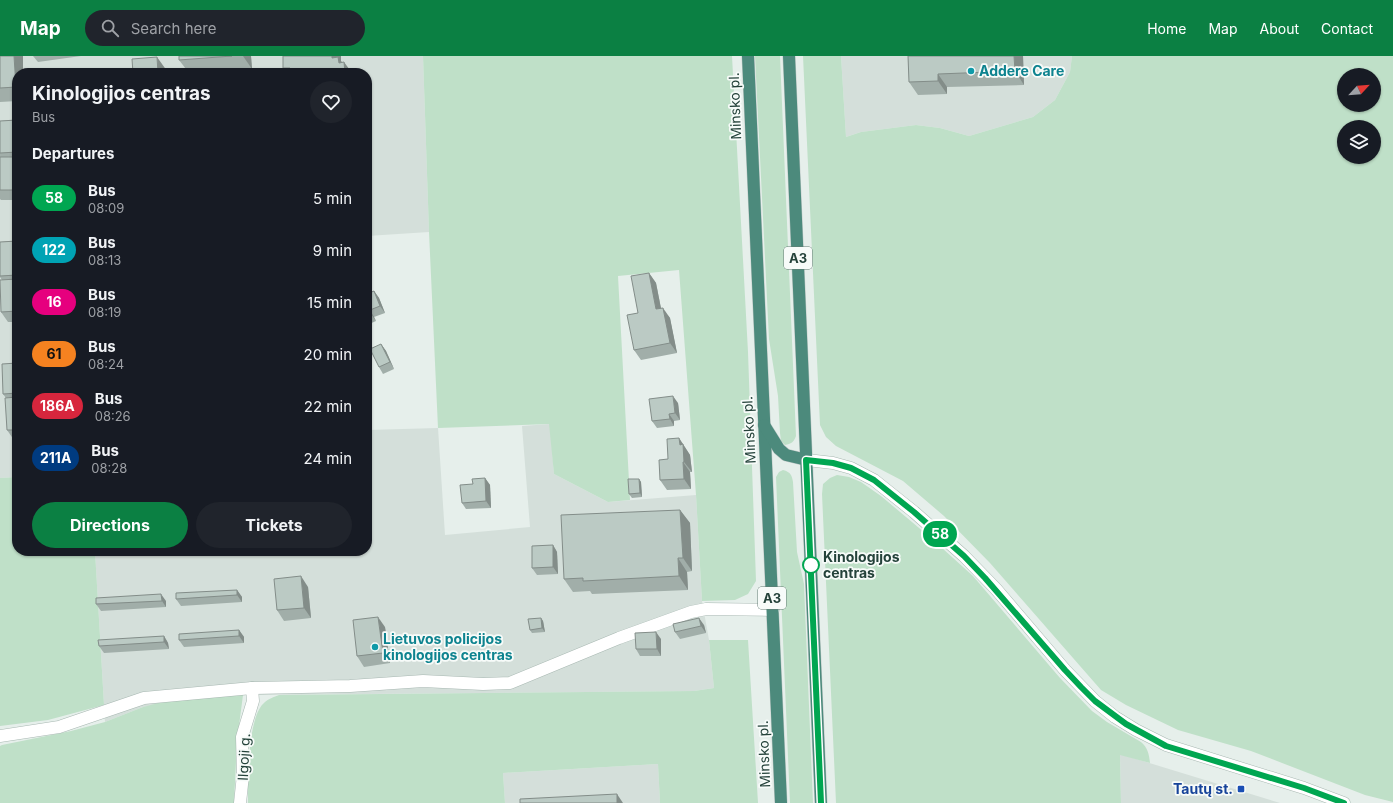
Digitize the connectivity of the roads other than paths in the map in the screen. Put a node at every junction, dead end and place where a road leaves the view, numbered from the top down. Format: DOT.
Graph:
graph roads {
  1 [pos="748,56"];
  2 [pos="789,56"];
  3 [pos="763,423"];
  4 [pos="806,460"];
  5 [pos="773,610"];
  6 [pos="252,688"];
  7 [pos="0,736"];
  8 [pos="240,803"];
  9 [pos="781,803"];
  10 [pos="821,803"];
  11 [pos="1344,803"];
  1 -- 3 [label="highway, Minsko pl. / A3"];
  2 -- 4 [label="highway, A3"];
  3 -- 4 [label="highway"];
  3 -- 5 [label="highway, Minsko pl. / A3"];
  4 -- 10 [label="highway, A3"];
  4 -- 11 [label="street"];
  5 -- 6 [label="street"];
  5 -- 9 [label="highway, Minsko pl. / A3"];
  6 -- 7 [label="street"];
  6 -- 8 [label="street, Ilgoji g."];
}
